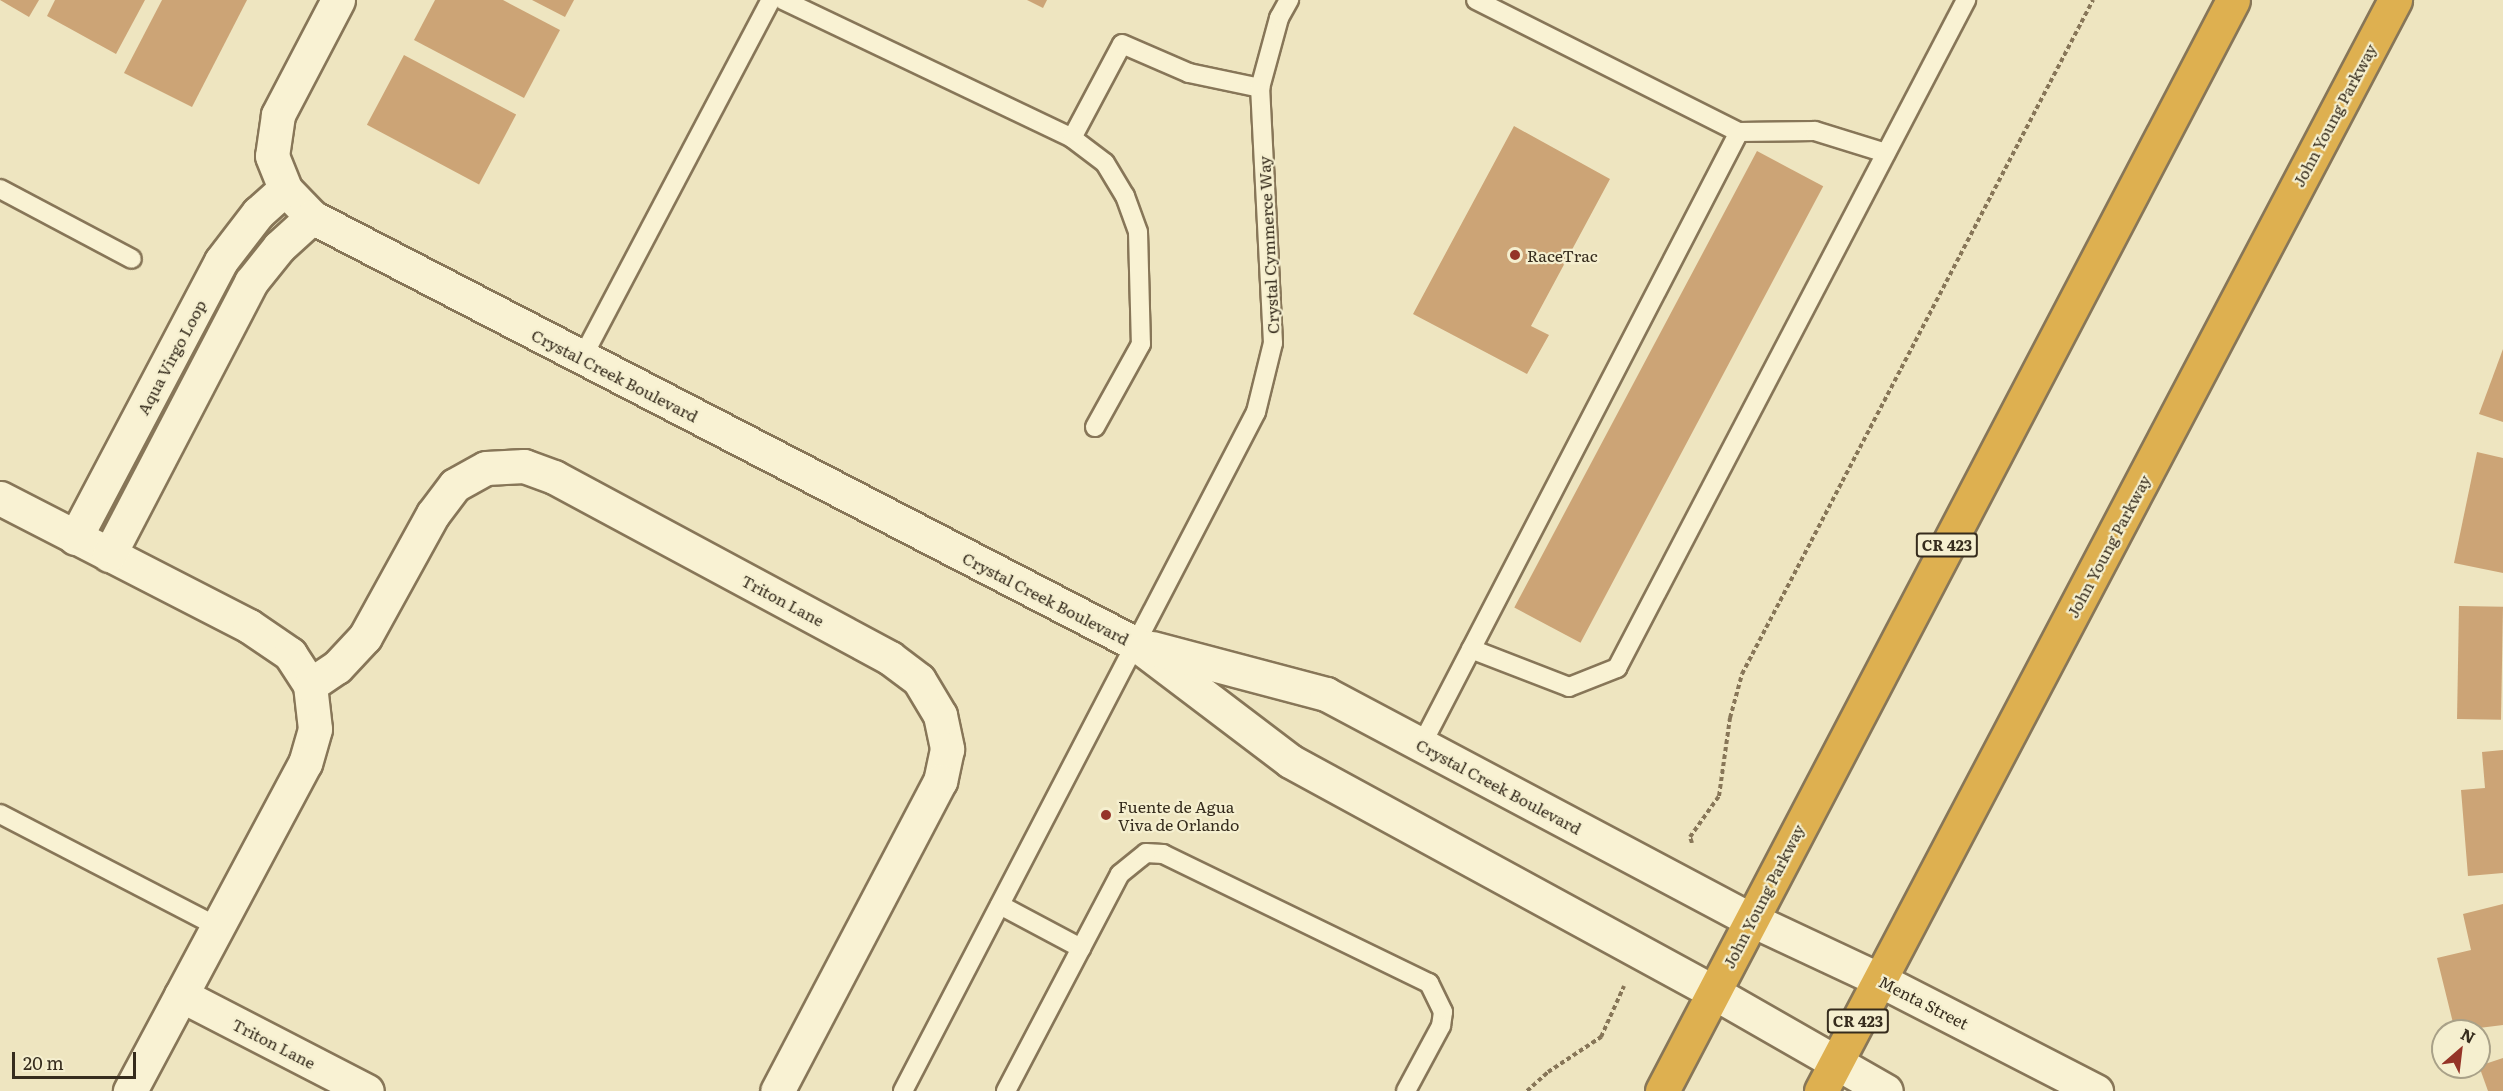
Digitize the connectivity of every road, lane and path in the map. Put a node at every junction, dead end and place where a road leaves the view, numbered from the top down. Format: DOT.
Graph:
graph roads {
  1 [pos="338,0"];
  2 [pos="771,0"];
  3 [pos="783,0"];
  4 [pos="1289,0"];
  5 [pos="1476,0"];
  6 [pos="1966,0"];
  7 [pos="2093,0"];
  8 [pos="2233,0"];
  9 [pos="2395,0"];
  10 [pos="1260,88"];
  11 [pos="1739,132"];
  12 [pos="1072,138"];
  13 [pos="1886,153"];
  14 [pos="0,189"];
  15 [pos="285,189"];
  16 [pos="312,217"];
  17 [pos="132,259"];
  18 [pos="183,335"];
  19 [pos="215,352"];
  20 [pos="582,358"];
  21 [pos="1095,427"];
  22 [pos="0,498"];
  23 [pos="75,538"];
  24 [pos="109,555"];
  25 [pos="1136,644"];
  26 [pos="1471,649"];
  27 [pos="310,685"];
  28 [pos="1422,744"];
  29 [pos="0,814"];
  30 [pos="1692,844"];
  31 [pos="1000,905"];
  32 [pos="1750,919"];
  33 [pos="218,927"];
  34 [pos="1081,948"];
  35 [pos="1880,980"];
  36 [pos="1626,983"];
  37 [pos="1713,992"];
  38 [pos="182,995"];
  39 [pos="1828,1077"];
  40 [pos="130,1091"];
  41 [pos="367,1091"];
  42 [pos="777,1091"];
  43 [pos="903,1091"];
  44 [pos="1006,1091"];
  45 [pos="1406,1091"];
  46 [pos="1527,1091"];
  47 [pos="1662,1091"];
  48 [pos="1886,1091"];
  49 [pos="2096,1091"];
  1 -- 15 [label="street, Crystal Creek Boulevard"];
  2 -- 20 [label="lane"];
  3 -- 12 [label="lane"];
  4 -- 10 [label="lane, Crystal Cymmerce Way"];
  5 -- 11 [label="lane"];
  6 -- 13 [label="lane"];
  7 -- 30 [label="path"];
  8 -- 32 [label="highway, John Young Parkway / CR 423"];
  9 -- 35 [label="highway, John Young Parkway / CR 423"];
  10 -- 12 [label="lane"];
  10 -- 25 [label="lane, Crystal Cymmerce Way"];
  11 -- 13 [label="lane"];
  11 -- 26 [label="lane"];
  12 -- 21 [label="lane"];
  13 -- 26 [label="lane"];
  14 -- 17 [label="lane"];
  15 -- 16 [label="street, Crystal Creek Boulevard"];
  15 -- 18 [label="street, Aqua Virgo Loop"];
  16 -- 19 [label="street"];
  16 -- 20 [label="street, Crystal Creek Boulevard"];
  18 -- 19 [label="street"];
  18 -- 23 [label="street, Aqua Virgo Loop"];
  19 -- 24 [label="street"];
  20 -- 25 [label="street, Crystal Creek Boulevard"];
  22 -- 23 [label="street"];
  23 -- 24 [label="street"];
  24 -- 27 [label="street"];
  25 -- 28 [label="street, Crystal Creek Boulevard"];
  25 -- 31 [label="lane, Crystal Cymmerce Way"];
  25 -- 37 [label="street, Crystal Creek Boulevard"];
  26 -- 28 [label="lane"];
  27 -- 33 [label="street"];
  27 -- 42 [label="street, Triton Lane"];
  28 -- 32 [label="street, Crystal Creek Boulevard"];
  29 -- 33 [label="lane"];
  31 -- 34 [label="lane"];
  31 -- 43 [label="lane, Crystal Cymmerce Way"];
  32 -- 35 [label="street, Menta Street"];
  32 -- 37 [label="highway, John Young Parkway / CR 423"];
  33 -- 38 [label="street"];
  34 -- 44 [label="lane"];
  34 -- 45 [label="lane"];
  35 -- 39 [label="highway, John Young Parkway / CR 423"];
  35 -- 49 [label="street, Menta Street"];
  36 -- 46 [label="path"];
  37 -- 39 [label="street"];
  37 -- 47 [label="highway, John Young Parkway / CR 423"];
  38 -- 40 [label="street"];
  38 -- 41 [label="street, Triton Lane"];
  39 -- 48 [label="street"];
}
